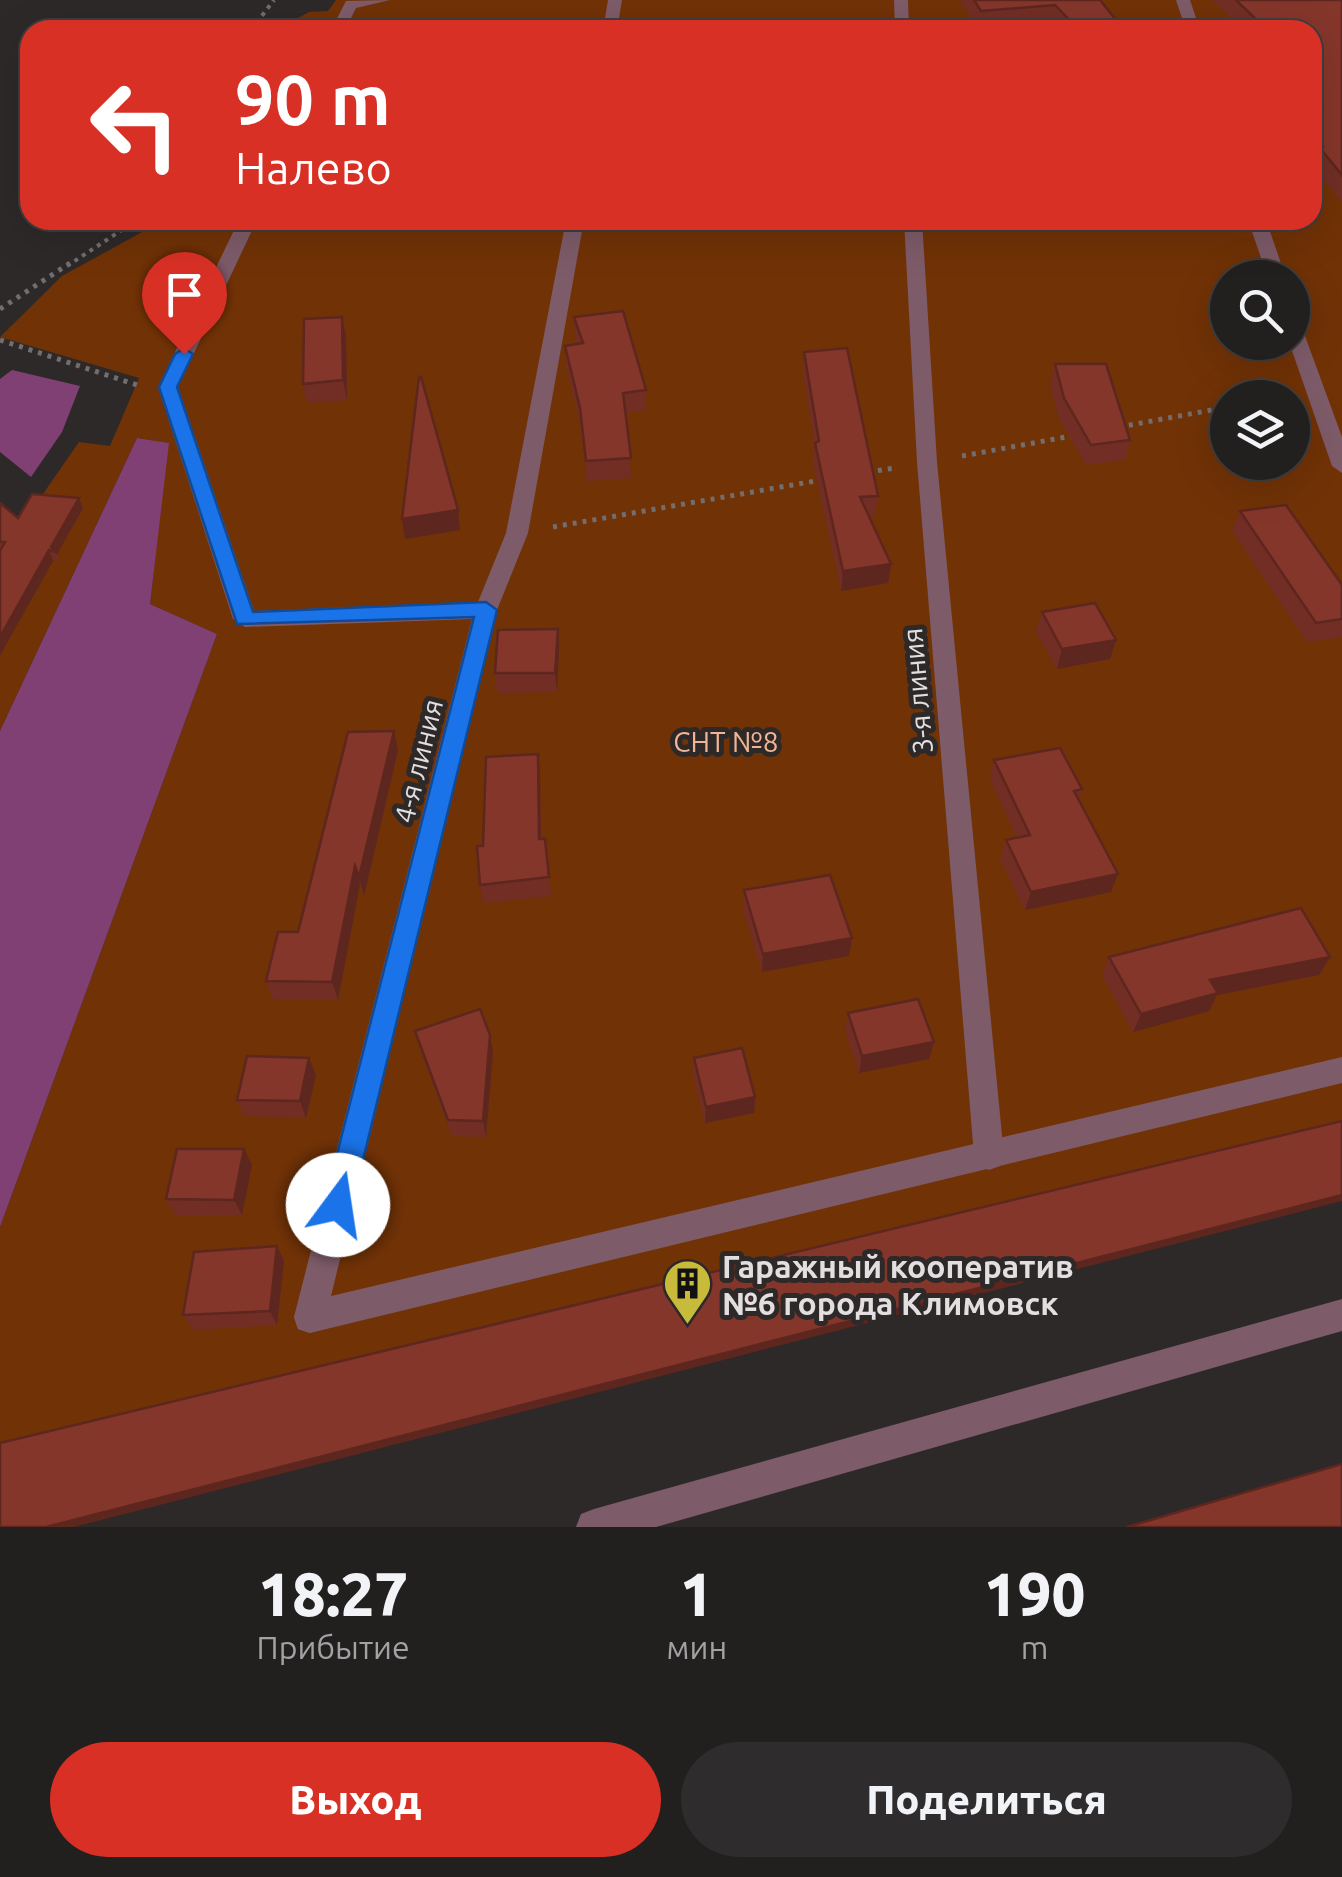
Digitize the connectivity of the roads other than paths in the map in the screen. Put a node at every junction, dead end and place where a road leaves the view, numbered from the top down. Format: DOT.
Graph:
graph roads {
  1 [pos="382,0"];
  2 [pos="343,20"];
  3 [pos="243,230"];
  4 [pos="573,230"];
  5 [pos="914,230"];
  6 [pos="1260,230"];
  7 [pos="1271,260"];
  8 [pos="1304,360"];
  9 [pos="1342,466"];
  10 [pos="486,610"];
  11 [pos="1342,1070"];
  12 [pos="989,1156"];
  13 [pos="1342,1316"];
  14 [pos="594,1527"];
  1 -- 2 [label="street"];
  3 -- 10 [label="street"];
  4 -- 10 [label="street, 4-я линия"];
  5 -- 12 [label="street, 3-я линия"];
  6 -- 7 [label="street"];
  8 -- 9 [label="street"];
  10 -- 12 [label="street, 4-я линия"];
  11 -- 12 [label="street"];
  13 -- 14 [label="street"];
}
